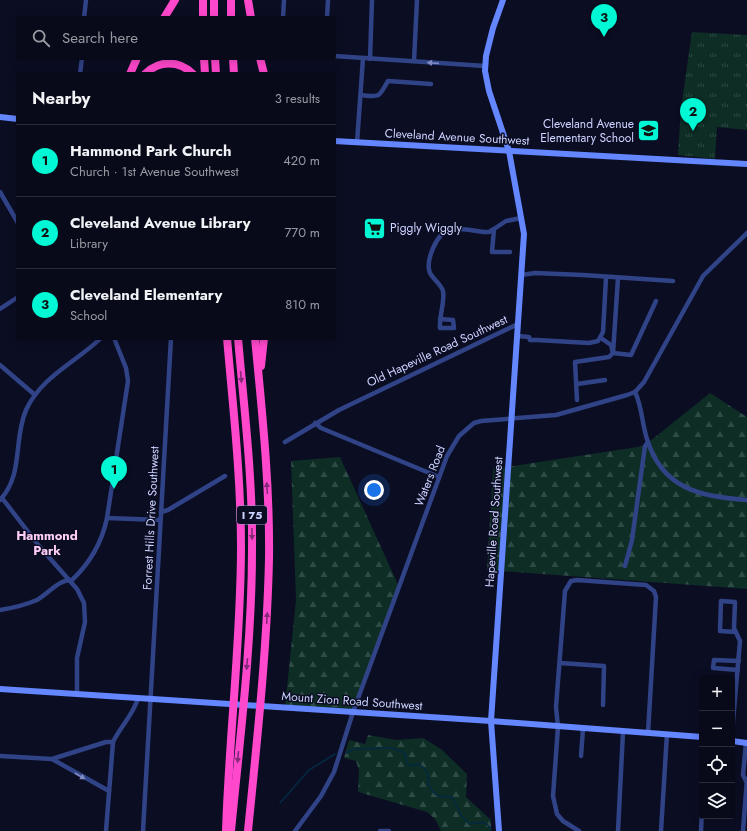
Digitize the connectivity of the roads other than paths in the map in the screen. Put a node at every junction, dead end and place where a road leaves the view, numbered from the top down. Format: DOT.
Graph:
graph roads {
  1 [pos="86,0"];
  2 [pos="175,0"];
  3 [pos="203,0"];
  4 [pos="214,0"];
  5 [pos="231,0"];
  6 [pos="248,0"];
  7 [pos="284,0"];
  8 [pos="328,0"];
  9 [pos="372,0"];
  10 [pos="417,0"];
  11 [pos="503,0"];
  12 [pos="84,16"];
  13 [pos="165,16"];
  14 [pos="203,16"];
  15 [pos="214,16"];
  16 [pos="231,16"];
  17 [pos="251,16"];
  18 [pos="283,16"];
  19 [pos="327,16"];
  20 [pos="336,56"];
  21 [pos="363,58"];
  22 [pos="370,58"];
  23 [pos="82,60"];
  24 [pos="136,60"];
  25 [pos="204,60"];
  26 [pos="215,60"];
  27 [pos="232,60"];
  28 [pos="260,60"];
  29 [pos="414,62"];
  30 [pos="485,66"];
  31 [pos="80,72"];
  32 [pos="131,72"];
  33 [pos="149,72"];
  34 [pos="190,72"];
  35 [pos="205,72"];
  36 [pos="216,72"];
  37 [pos="234,72"];
  38 [pos="264,72"];
  39 [pos="431,84"];
  40 [pos="361,94"];
  41 [pos="0,117"];
  42 [pos="16,119"];
  43 [pos="336,141"];
  44 [pos="357,143"];
  45 [pos="509,150"];
  46 [pos="747,164"];
  47 [pos="0,192"];
  48 [pos="521,218"];
  49 [pos="16,220"];
  50 [pos="494,228"];
  51 [pos="747,233"];
  52 [pos="510,252"];
  53 [pos="524,275"];
  54 [pos="606,278"];
  55 [pos="618,278"];
  56 [pos="673,281"];
  57 [pos="16,297"];
  58 [pos="656,301"];
  59 [pos="0,309"];
  60 [pos="440,319"];
  61 [pos="518,324"];
  62 [pos="518,336"];
  63 [pos="601,338"];
  64 [pos="98,340"];
  65 [pos="115,340"];
  66 [pos="171,340"];
  67 [pos="222,340"];
  68 [pos="227,340"];
  69 [pos="238,340"];
  70 [pos="255,340"];
  71 [pos="264,340"];
  72 [pos="613,353"];
  73 [pos="0,365"];
  74 [pos="259,379"];
  75 [pos="605,380"];
  76 [pos="577,384"];
  77 [pos="635,392"];
  78 [pos="35,395"];
  79 [pos="577,400"];
  80 [pos="234,419"];
  81 [pos="512,419"];
  82 [pos="315,423"];
  83 [pos="285,442"];
  84 [pos="648,442"];
  85 [pos="225,476"];
  86 [pos="439,477"];
  87 [pos="1,499"];
  88 [pos="747,500"];
  89 [pos="161,512"];
  90 [pos="107,518"];
  91 [pos="160,520"];
  92 [pos="625,566"];
  93 [pos="69,580"];
  94 [pos="0,610"];
  95 [pos="736,632"];
  96 [pos="739,661"];
  97 [pos="560,663"];
  98 [pos="738,670"];
  99 [pos="0,689"];
  100 [pos="735,690"];
  101 [pos="77,694"];
  102 [pos="138,698"];
  103 [pos="150,699"];
  104 [pos="603,705"];
  105 [pos="353,712"];
  106 [pos="491,722"];
  107 [pos="558,727"];
  108 [pos="583,729"];
  109 [pos="623,732"];
  110 [pos="648,733"];
  111 [pos="667,734"];
  112 [pos="699,738"];
  113 [pos="735,741"];
  114 [pos="113,742"];
  115 [pos="746,743"];
  116 [pos="0,756"];
  117 [pos="581,756"];
  118 [pos="52,759"];
  119 [pos="746,780"];
  120 [pos="109,791"];
  121 [pos="702,819"];
  122 [pos="106,831"];
  123 [pos="143,831"];
  124 [pos="226,831"];
  125 [pos="231,831"];
  126 [pos="248,831"];
  127 [pos="295,831"];
  128 [pos="380,831"];
  129 [pos="389,831"];
  130 [pos="499,831"];
  131 [pos="579,831"];
  132 [pos="618,831"];
  133 [pos="662,831"];
  134 [pos="701,831"];
  135 [pos="743,831"];
  1 -- 12 [label="street"];
  2 -- 13 [label="highway"];
  3 -- 14 [label="highway"];
  4 -- 15 [label="highway"];
  5 -- 16 [label="highway"];
  6 -- 17 [label="highway"];
  7 -- 18 [label="street"];
  8 -- 19 [label="street"];
  9 -- 22 [label="street"];
  10 -- 29 [label="street"];
  11 -- 30 [label="street, Old Hapeville Road Southwest"];
  20 -- 21 [label="street"];
  21 -- 22 [label="street"];
  21 -- 40 [label="street"];
  22 -- 29 [label="street"];
  23 -- 31 [label="street"];
  24 -- 32 [label="highway"];
  25 -- 35 [label="highway"];
  26 -- 36 [label="highway"];
  27 -- 37 [label="highway"];
  28 -- 38 [label="highway"];
  30 -- 29 [label="street, one-way"];
  30 -- 45 [label="street, Old Hapeville Road Southwest"];
  33 -- 34 [label="highway"];
  39 -- 40 [label="street"];
  40 -- 44 [label="street"];
  41 -- 42 [label="street"];
  43 -- 44 [label="street, Cleveland Avenue Southwest"];
  44 -- 45 [label="street, Cleveland Avenue Southwest"];
  45 -- 46 [label="street, Cleveland Avenue Southwest"];
  45 -- 48 [label="street, Old Hapeville Road Southwest"];
  47 -- 49 [label="street"];
  48 -- 50 [label="street"];
  48 -- 53 [label="street, Old Hapeville Road Southwest"];
  50 -- 52 [label="street"];
  50 -- 60 [label="street"];
  51 -- 77 [label="street"];
  53 -- 54 [label="street"];
  53 -- 61 [label="street, Old Hapeville Road Southwest"];
  54 -- 55 [label="street"];
  54 -- 63 [label="street"];
  55 -- 56 [label="street"];
  55 -- 72 [label="street"];
  57 -- 59 [label="street"];
  58 -- 72 [label="street"];
  61 -- 62 [label="street, Hapeville Road Southwest"];
  61 -- 82 [label="street, Old Hapeville Road Southwest"];
  62 -- 63 [label="street"];
  62 -- 81 [label="street, Hapeville Road Southwest"];
  63 -- 72 [label="street"];
  64 -- 78 [label="street"];
  65 -- 90 [label="street"];
  66 -- 89 [label="street, Forrest Hills Drive Southwest"];
  67 -- 80 [label="highway"];
  68 -- 80 [label="highway"];
  69 -- 125 [label="highway, I 75, one-way"];
  70 -- 74 [label="highway, I 75"];
  71 -- 74 [label="highway"];
  72 -- 76 [label="street"];
  73 -- 78 [label="street"];
  126 -- 74 [label="highway, I 75, one-way"];
  75 -- 76 [label="street"];
  76 -- 79 [label="street"];
  77 -- 81 [label="street, Waters Road"];
  77 -- 84 [label="street"];
  78 -- 87 [label="street"];
  80 -- 124 [label="highway"];
  81 -- 86 [label="street, Waters Road"];
  81 -- 106 [label="street, Hapeville Road Southwest"];
  82 -- 83 [label="street, Old Hapeville Road Southwest"];
  82 -- 86 [label="street"];
  84 -- 88 [label="street"];
  84 -- 92 [label="street"];
  85 -- 89 [label="street"];
  86 -- 105 [label="street, Waters Road"];
  87 -- 93 [label="street"];
  89 -- 91 [label="street, Forrest Hills Drive Southwest"];
  90 -- 91 [label="street"];
  90 -- 93 [label="street"];
  91 -- 103 [label="street, Forrest Hills Drive Southwest"];
  93 -- 94 [label="street"];
  93 -- 101 [label="street"];
  95 -- 95 [label="street"];
  95 -- 96 [label="street"];
  96 -- 98 [label="street"];
  96 -- 98 [label="street"];
  97 -- 104 [label="street"];
  97 -- 107 [label="street"];
  97 -- 110 [label="street"];
  98 -- 100 [label="street"];
  99 -- 101 [label="street, Mount Zion Road Southwest"];
  101 -- 102 [label="street, Mount Zion Road Southwest"];
  102 -- 103 [label="street, Mount Zion Road Southwest"];
  102 -- 114 [label="street"];
  103 -- 105 [label="street, Mount Zion Road Southwest"];
  103 -- 123 [label="street, Forrest Hills Drive Southwest"];
  105 -- 106 [label="street, Mount Zion Road Southwest"];
  105 -- 127 [label="street, Waters Road"];
  106 -- 107 [label="street, Mount Zion Road Southwest"];
  106 -- 130 [label="street, Hapeville Road Southwest"];
  107 -- 108 [label="street, Mount Zion Road Southwest"];
  107 -- 131 [label="street"];
  108 -- 109 [label="street, Mount Zion Road Southwest"];
  108 -- 117 [label="street"];
  109 -- 110 [label="street, Mount Zion Road Southwest"];
  109 -- 132 [label="street"];
  110 -- 111 [label="street, Mount Zion Road Southwest"];
  111 -- 112 [label="street, Mount Zion Road Southwest"];
  111 -- 133 [label="street"];
  113 -- 115 [label="street"];
  114 -- 118 [label="street"];
  114 -- 120 [label="street"];
  115 -- 119 [label="street"];
  116 -- 118 [label="street"];
  118 -- 120 [label="street, one-way"];
  119 -- 135 [label="street"];
  120 -- 122 [label="street"];
  121 -- 134 [label="street"];
  128 -- 129 [label="street"];
}
